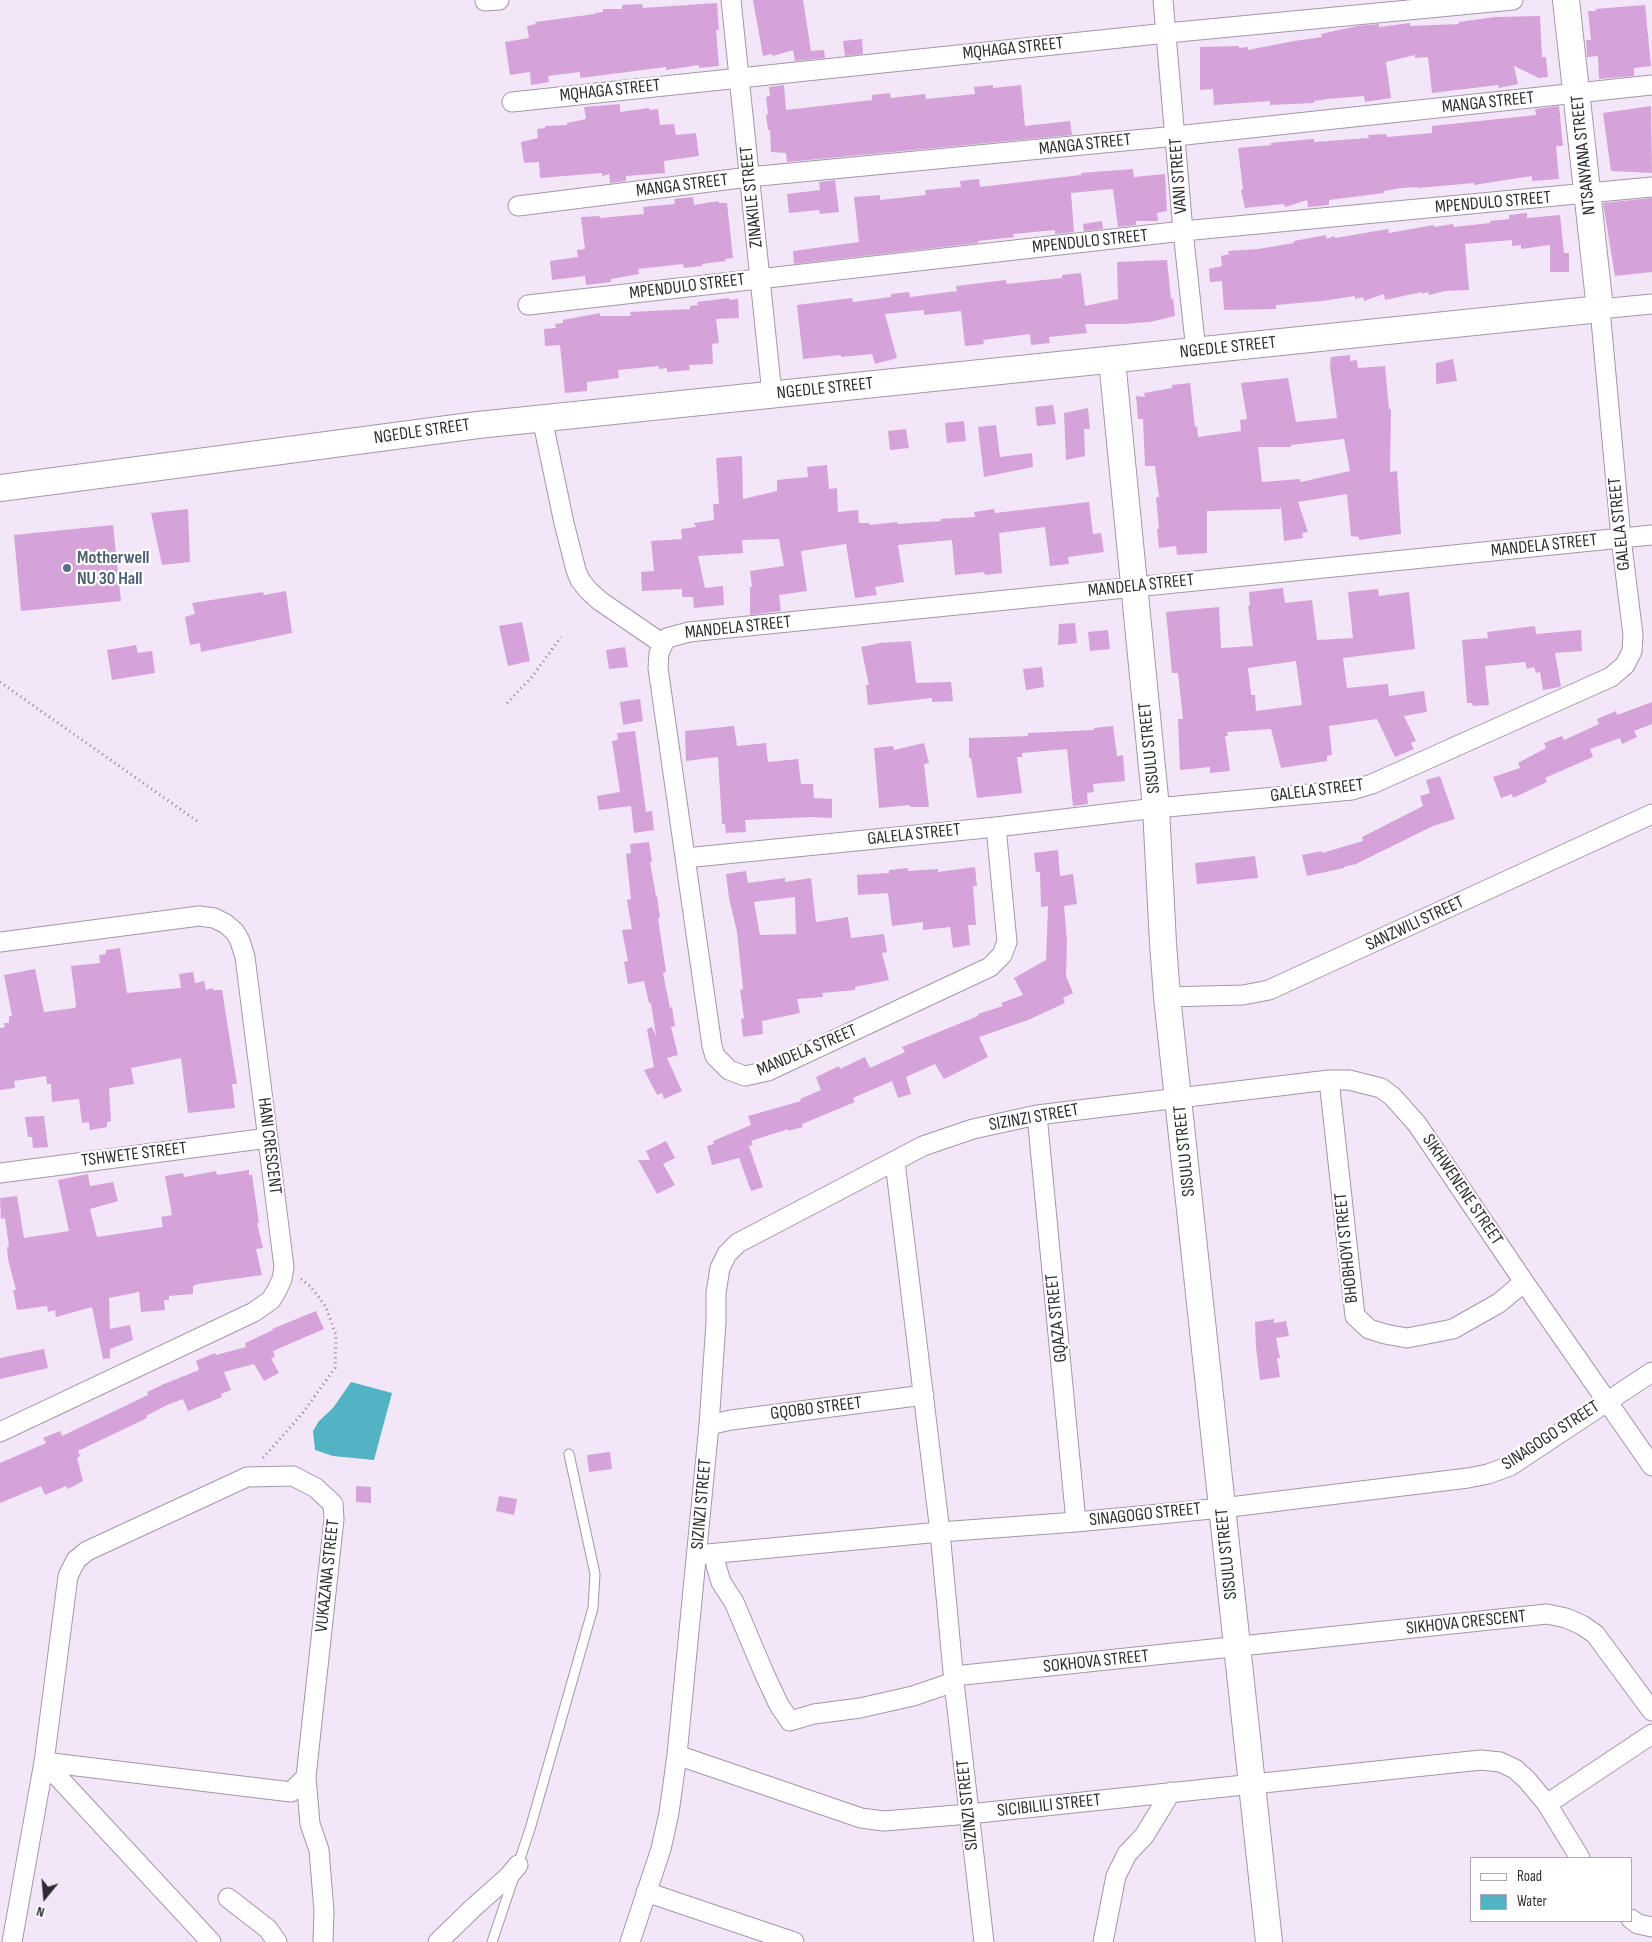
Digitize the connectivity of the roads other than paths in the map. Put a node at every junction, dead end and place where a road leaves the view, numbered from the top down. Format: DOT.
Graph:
graph roads {
  1 [pos="731,0"];
  2 [pos="1163,0"];
  3 [pos="1513,0"];
  4 [pos="1566,0"];
  5 [pos="1167,33"];
  6 [pos="738,77"];
  7 [pos="1652,85"];
  8 [pos="1577,93"];
  9 [pos="512,102"];
  10 [pos="1176,136"];
  11 [pos="750,177"];
  12 [pos="1652,187"];
  13 [pos="1588,194"];
  14 [pos="518,206"];
  15 [pos="1183,231"];
  16 [pos="761,278"];
  17 [pos="1652,304"];
  18 [pos="528,305"];
  19 [pos="1600,310"];
  20 [pos="1196,351"];
  21 [pos="1112,360"];
  22 [pos="772,394"];
  23 [pos="542,418"];
  24 [pos="0,488"];
  25 [pos="1652,535"];
  26 [pos="1621,538"];
  27 [pos="1134,586"];
  28 [pos="663,644"];
  29 [pos="1156,808"];
  30 [pos="1652,814"];
  31 [pos="996,827"];
  32 [pos="685,858"];
  33 [pos="0,942"];
  34 [pos="1168,997"];
  35 [pos="1329,1080"];
  36 [pos="1180,1099"];
  37 [pos="1037,1115"];
  38 [pos="268,1138"];
  39 [pos="895,1162"];
  40 [pos="0,1173"];
  41 [pos="1524,1282"];
  42 [pos="1652,1372"];
  43 [pos="924,1395"];
  44 [pos="1607,1400"];
  45 [pos="709,1425"];
  46 [pos="0,1432"];
  47 [pos="569,1454"];
  48 [pos="1652,1466"];
  49 [pos="1222,1508"];
  50 [pos="1076,1522"];
  51 [pos="940,1532"];
  52 [pos="697,1556"];
  53 [pos="716,1565"];
  54 [pos="1237,1647"];
  55 [pos="954,1679"];
  56 [pos="1652,1711"];
  57 [pos="1652,1734"];
  58 [pos="677,1755"];
  59 [pos="44,1762"];
  60 [pos="306,1777"];
  61 [pos="1252,1784"];
  62 [pos="1172,1792"];
  63 [pos="1547,1804"];
  64 [pos="969,1814"];
  65 [pos="1579,1857"];
  66 [pos="518,1864"];
  67 [pos="646,1892"];
  68 [pos="228,1898"];
  69 [pos="1632,1920"];
  70 [pos="1652,1927"];
  71 [pos="12,1942"];
  72 [pos="210,1942"];
  73 [pos="277,1942"];
  74 [pos="324,1942"];
  75 [pos="438,1942"];
  76 [pos="492,1942"];
  77 [pos="630,1942"];
  78 [pos="794,1942"];
  79 [pos="984,1942"];
  80 [pos="1102,1942"];
  81 [pos="1268,1942"];
  1 -- 6 [label="street, ZINAKILE STREET"];
  2 -- 5 [label="street, VANI STREET"];
  3 -- 5 [label="street, MQHAGA STREET"];
  4 -- 8 [label="street, NTSANYANA STREET"];
  5 -- 6 [label="street, MQHAGA STREET"];
  5 -- 10 [label="street, VANI STREET"];
  6 -- 9 [label="street, MQHAGA STREET"];
  6 -- 11 [label="street, ZINAKILE STREET"];
  7 -- 8 [label="street, MANGA STREET"];
  8 -- 10 [label="street, MANGA STREET"];
  8 -- 13 [label="street, NTSANYANA STREET"];
  10 -- 11 [label="street, MANGA STREET"];
  10 -- 15 [label="street, VANI STREET"];
  11 -- 14 [label="street, MANGA STREET"];
  11 -- 16 [label="street, ZINAKILE STREET"];
  12 -- 13 [label="street, MPENDULO STREET"];
  13 -- 15 [label="street, MPENDULO STREET"];
  13 -- 19 [label="street, NTSANYANA STREET"];
  15 -- 16 [label="street, MPENDULO STREET"];
  15 -- 20 [label="street, VANI STREET"];
  16 -- 18 [label="street, MPENDULO STREET"];
  16 -- 22 [label="street, ZINAKILE STREET"];
  17 -- 19 [label="street, NGEDLE STREET"];
  19 -- 20 [label="street, NGEDLE STREET"];
  19 -- 26 [label="street, GALELA STREET"];
  20 -- 21 [label="street, NGEDLE STREET"];
  21 -- 22 [label="street, NGEDLE STREET"];
  21 -- 27 [label="street, SISULU STREET"];
  22 -- 23 [label="street, NGEDLE STREET"];
  23 -- 24 [label="street, NGEDLE STREET"];
  23 -- 28 [label="street"];
  25 -- 26 [label="street, MANDELA STREET"];
  26 -- 27 [label="street, MANDELA STREET"];
  26 -- 29 [label="street, GALELA STREET"];
  27 -- 28 [label="street, MANDELA STREET"];
  27 -- 29 [label="street, SISULU STREET"];
  28 -- 32 [label="street, MANDELA STREET"];
  29 -- 31 [label="street, GALELA STREET"];
  29 -- 34 [label="street, SISULU STREET"];
  30 -- 34 [label="street, SANZWILI STREET"];
  31 -- 32 [label="street, GALELA STREET"];
  31 -- 32 [label="street, MANDELA STREET"];
  33 -- 38 [label="street, HANI CRESCENT"];
  34 -- 36 [label="street, SISULU STREET"];
  35 -- 36 [label="street, SIKHWENENE STREET"];
  35 -- 41 [label="street, SIKHWENENE STREET"];
  35 -- 41 [label="street, BHOBHOYI STREET"];
  36 -- 37 [label="street, SIZINZI STREET"];
  36 -- 49 [label="street, SISULU STREET"];
  37 -- 39 [label="street, SIZINZI STREET"];
  37 -- 50 [label="street, GQAZA STREET"];
  38 -- 40 [label="street, TSHWETE STREET"];
  38 -- 46 [label="street, HANI CRESCENT"];
  39 -- 43 [label="street, SIZINZI STREET"];
  39 -- 45 [label="street, SIZINZI STREET"];
  41 -- 44 [label="street, SIKHWENENE STREET"];
  42 -- 44 [label="street, SINAGOGO STREET"];
  43 -- 45 [label="street, GQOBO STREET"];
  43 -- 51 [label="street, SIZINZI STREET"];
  44 -- 48 [label="street, SIKHWENENE STREET"];
  44 -- 49 [label="street, SINAGOGO STREET"];
  45 -- 52 [label="street, SIZINZI STREET"];
  47 -- 66 [label="lane"];
  49 -- 50 [label="street, SINAGOGO STREET"];
  49 -- 54 [label="street, SISULU STREET"];
  50 -- 51 [label="street, SINAGOGO STREET"];
  51 -- 52 [label="street, SINAGOGO STREET"];
  51 -- 55 [label="street, SIZINZI STREET"];
  52 -- 58 [label="street, SIZINZI STREET"];
  53 -- 55 [label="street, SOKHOVA STREET"];
  54 -- 55 [label="street, SOKHOVA STREET"];
  54 -- 56 [label="street, SIKHOVA CRESCENT"];
  54 -- 61 [label="street, SISULU STREET"];
  55 -- 64 [label="street, SIZINZI STREET"];
  57 -- 63 [label="street"];
  58 -- 64 [label="street, SICIBILILI STREET"];
  58 -- 67 [label="street, SIZINZI STREET"];
  59 -- 60 [label="street"];
  59 -- 60 [label="street, VUKAZANA STREET"];
  59 -- 71 [label="street, VUKAZANA STREET"];
  59 -- 72 [label="street"];
  60 -- 74 [label="street"];
  61 -- 62 [label="street, SICIBILILI STREET"];
  61 -- 63 [label="street"];
  61 -- 81 [label="street, SISULU STREET"];
  62 -- 64 [label="street, SICIBILILI STREET"];
  62 -- 80 [label="street"];
  63 -- 65 [label="street"];
  64 -- 79 [label="street, SIZINZI STREET"];
  66 -- 75 [label="street"];
  66 -- 76 [label="lane"];
  67 -- 77 [label="street, SIZINZI STREET"];
  67 -- 78 [label="street"];
  68 -- 73 [label="street"];
  69 -- 70 [label="street"];
}
